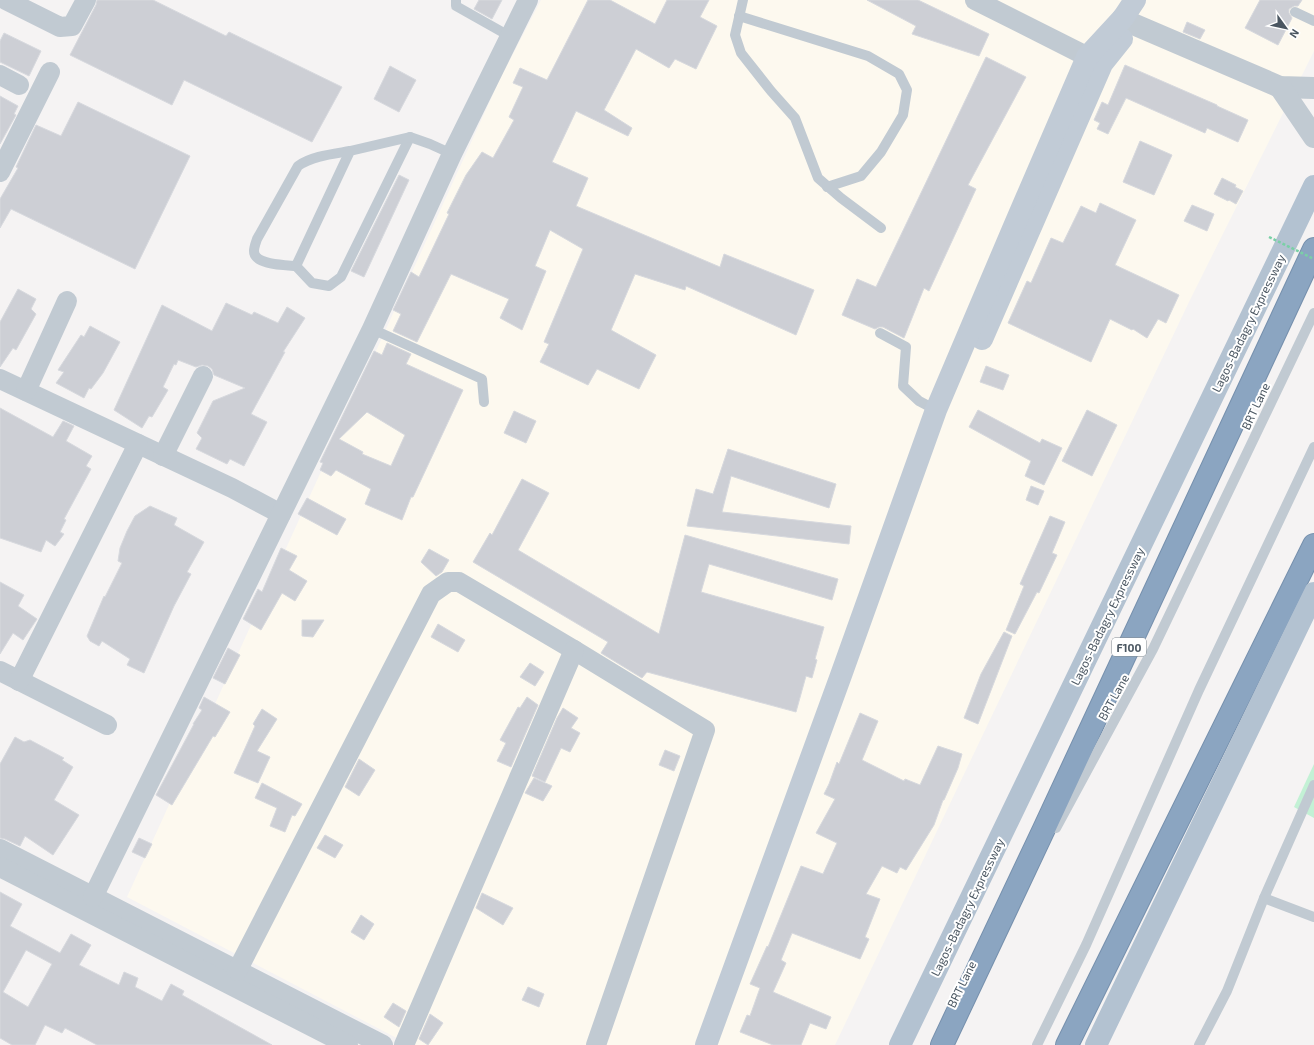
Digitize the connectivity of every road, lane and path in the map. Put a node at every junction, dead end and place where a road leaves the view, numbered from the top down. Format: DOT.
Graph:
graph roads {
  1 [pos="6,0"];
  2 [pos="86,0"];
  3 [pos="456,0"];
  4 [pos="528,0"];
  5 [pos="743,0"];
  6 [pos="975,0"];
  7 [pos="1134,0"];
  8 [pos="1149,0"];
  9 [pos="1295,12"];
  10 [pos="739,16"];
  11 [pos="1128,21"];
  12 [pos="1314,21"];
  13 [pos="511,37"];
  14 [pos="1095,60"];
  15 [pos="50,72"];
  16 [pos="0,75"];
  17 [pos="19,85"];
  18 [pos="1280,87"];
  19 [pos="1314,88"];
  20 [pos="410,137"];
  21 [pos="1314,137"];
  22 [pos="350,151"];
  23 [pos="452,154"];
  24 [pos="0,172"];
  25 [pos="1314,186"];
  26 [pos="827,187"];
  27 [pos="881,228"];
  28 [pos="1269,237"];
  29 [pos="1314,249"];
  30 [pos="1314,259"];
  31 [pos="296,266"];
  32 [pos="67,301"];
  33 [pos="1314,313"];
  34 [pos="372,329"];
  35 [pos="880,333"];
  36 [pos="203,376"];
  37 [pos="2,383"];
  38 [pos="26,391"];
  39 [pos="484,402"];
  40 [pos="936,410"];
  41 [pos="138,444"];
  42 [pos="1314,447"];
  43 [pos="163,456"];
  44 [pos="281,514"];
  45 [pos="1314,545"];
  46 [pos="1314,593"];
  47 [pos="574,650"];
  48 [pos="0,672"];
  49 [pos="19,681"];
  50 [pos="107,725"];
  51 [pos="1314,786"];
  52 [pos="0,849"];
  53 [pos="0,867"];
  54 [pos="93,897"];
  55 [pos="1264,898"];
  56 [pos="1314,918"];
  57 [pos="236,971"];
  58 [pos="348,1045"];
  59 [pos="383,1045"];
  60 [pos="404,1045"];
  61 [pos="596,1045"];
  62 [pos="706,1045"];
  63 [pos="722,1045"];
  64 [pos="900,1045"];
  65 [pos="942,1045"];
  66 [pos="946,1045"];
  67 [pos="1037,1045"];
  68 [pos="1067,1045"];
  69 [pos="1096,1045"];
  70 [pos="1199,1045"];
  1 -- 2 [label="street"];
  3 -- 13 [label="lane"];
  4 -- 13 [label="street"];
  5 -- 10 [label="lane"];
  6 -- 14 [label="street"];
  7 -- 11 [label="main road"];
  8 -- 11 [label="main road"];
  9 -- 12 [label="lane"];
  10 -- 26 [label="lane"];
  10 -- 26 [label="lane"];
  11 -- 14 [label="main road"];
  11 -- 18 [label="street"];
  13 -- 23 [label="street"];
  14 -- 40 [label="main road"];
  14 -- 63 [label="main road"];
  15 -- 24 [label="street"];
  16 -- 17 [label="street"];
  18 -- 19 [label="street"];
  18 -- 21 [label="street"];
  20 -- 22 [label="lane"];
  20 -- 23 [label="lane"];
  20 -- 31 [label="lane"];
  22 -- 31 [label="lane"];
  22 -- 31 [label="lane"];
  23 -- 34 [label="street"];
  25 -- 64 [label="main road, Lagos-Badagry Expressway"];
  26 -- 27 [label="lane"];
  28 -- 30 [label="path, bridge"];
  29 -- 65 [label="highway, F100"];
  32 -- 38 [label="street"];
  33 -- 66 [label="lane, BRT Lane"];
  34 -- 39 [label="lane"];
  34 -- 44 [label="street"];
  35 -- 40 [label="lane"];
  36 -- 43 [label="street"];
  37 -- 38 [label="street"];
  38 -- 41 [label="street"];
  40 -- 62 [label="main road"];
  41 -- 43 [label="street"];
  41 -- 49 [label="street"];
  42 -- 67 [label="lane"];
  43 -- 44 [label="street"];
  44 -- 54 [label="street"];
  45 -- 68 [label="highway"];
  46 -- 69 [label="main road"];
  47 -- 57 [label="street"];
  47 -- 60 [label="street"];
  47 -- 61 [label="street"];
  48 -- 49 [label="street"];
  49 -- 50 [label="street"];
  51 -- 55 [label="lane"];
  52 -- 54 [label="street"];
  53 -- 58 [label="street"];
  54 -- 57 [label="street"];
  55 -- 56 [label="lane"];
  55 -- 70 [label="lane"];
  57 -- 59 [label="street"];
}
